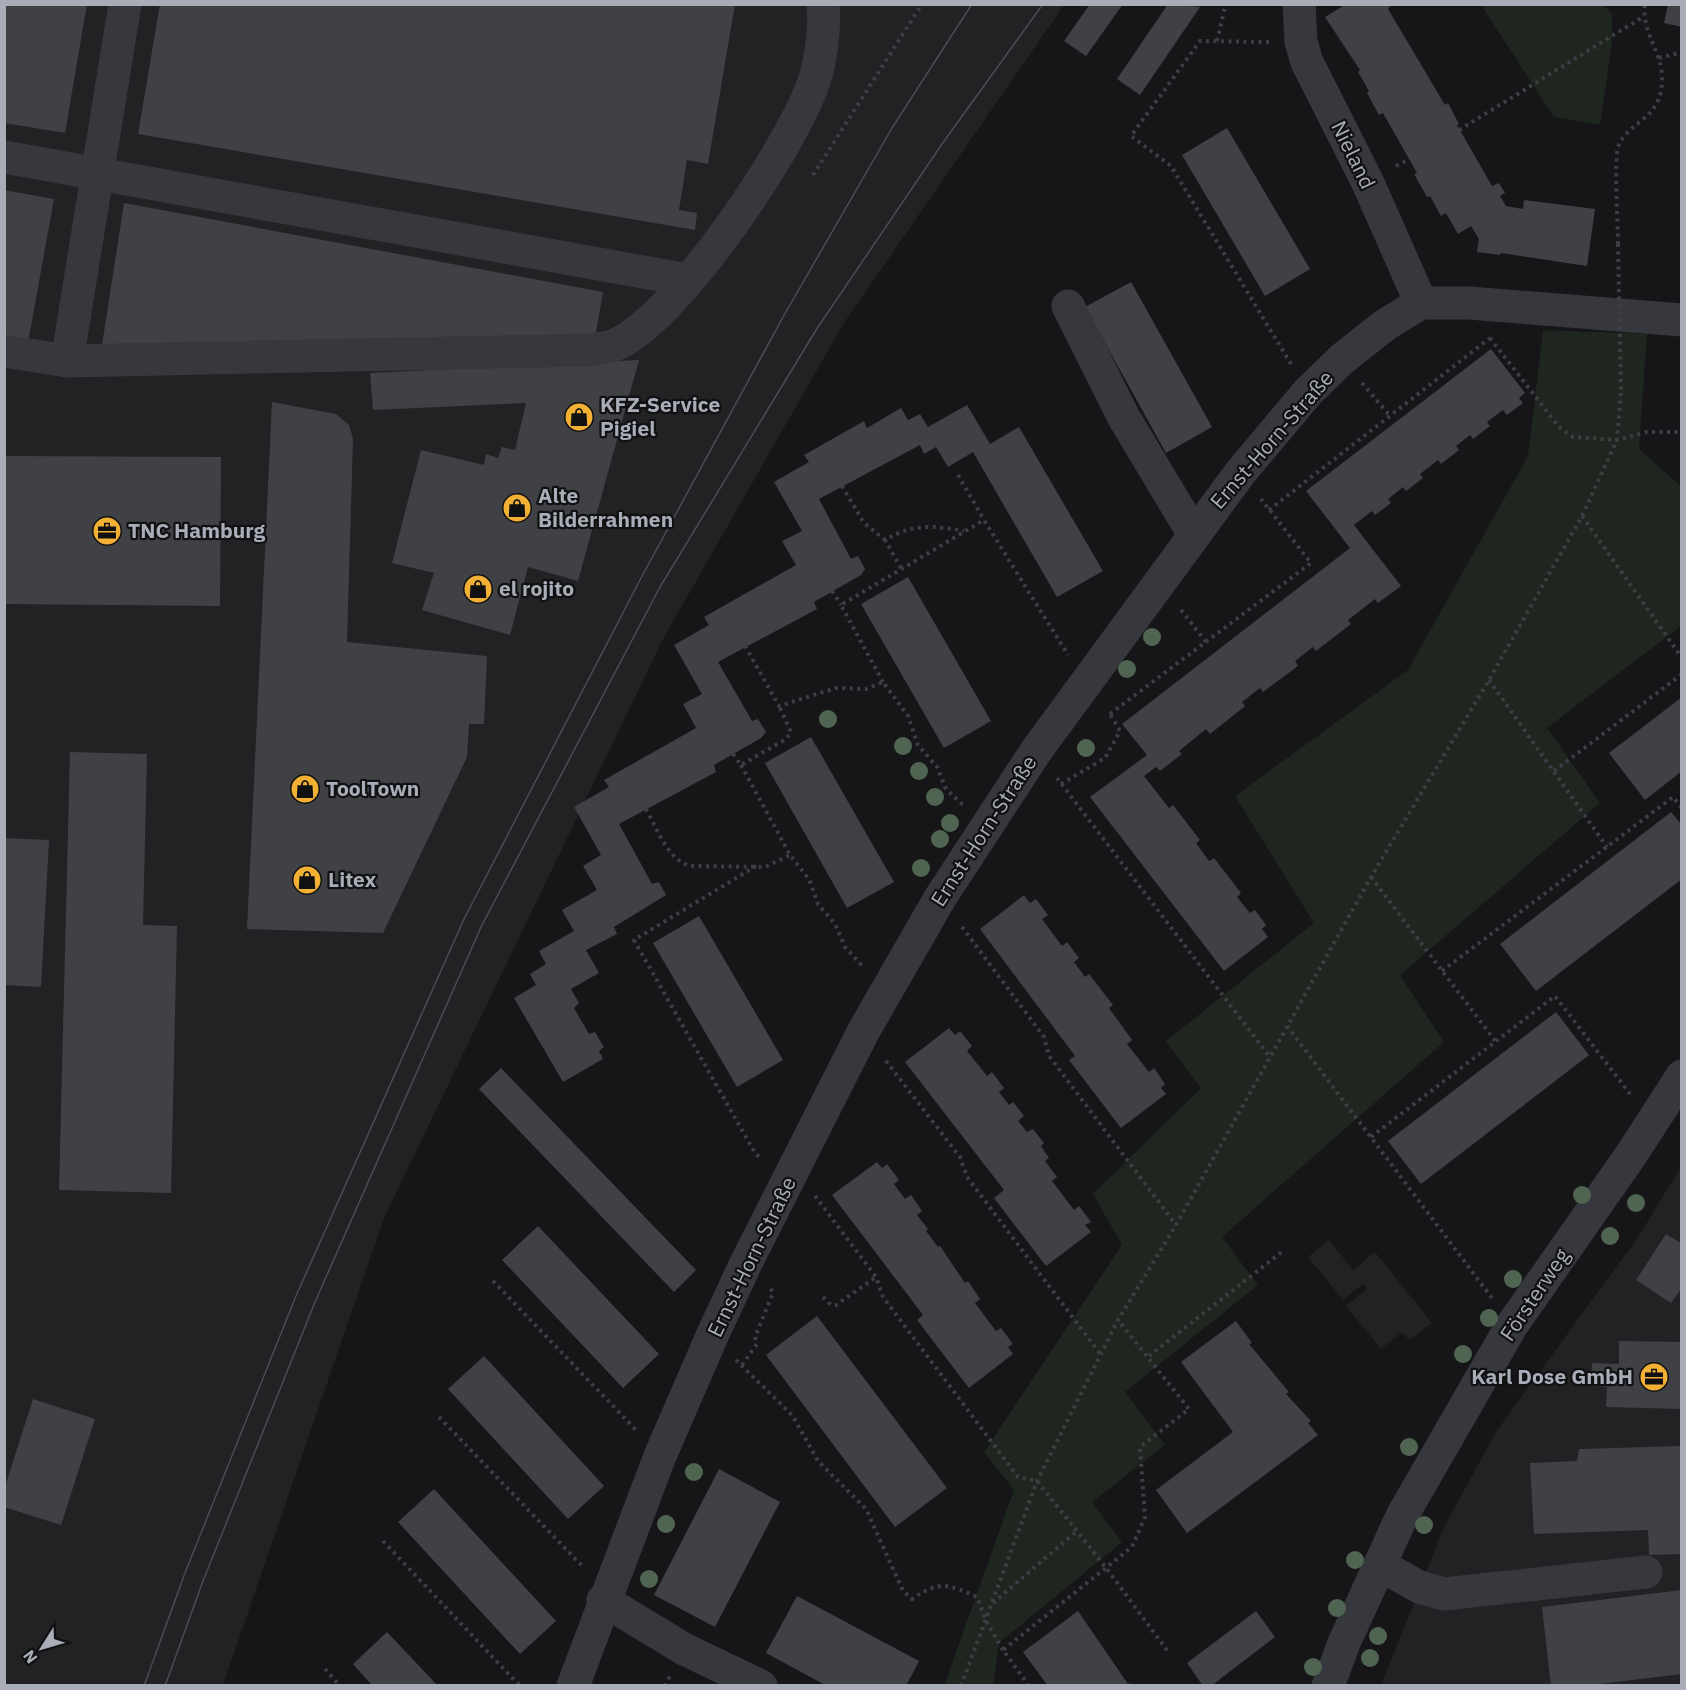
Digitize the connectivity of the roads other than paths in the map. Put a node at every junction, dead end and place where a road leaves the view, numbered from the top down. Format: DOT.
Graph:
graph roads {
  1 [pos="125,4"];
  2 [pos="823,4"];
  3 [pos="1299,4"];
  4 [pos="4,157"];
  5 [pos="96,173"];
  6 [pos="688,280"];
  7 [pos="1421,303"];
  8 [pos="1068,306"];
  9 [pos="1682,320"];
  10 [pos="4,351"];
  11 [pos="67,361"];
  12 [pos="1193,533"];
  13 [pos="1682,1076"];
  14 [pos="1380,1564"];
  15 [pos="1646,1572"];
  16 [pos="606,1592"];
  17 [pos="573,1686"];
  18 [pos="761,1686"];
  19 [pos="1329,1686"];
  1 -- 5 [label="street"];
  2 -- 6 [label="street"];
  3 -- 7 [label="street, Nieland"];
  4 -- 5 [label="street"];
  5 -- 6 [label="street"];
  5 -- 11 [label="street"];
  6 -- 11 [label="street"];
  7 -- 9 [label="street"];
  7 -- 12 [label="street, Ernst-Horn-Straße"];
  8 -- 12 [label="street"];
  10 -- 11 [label="street"];
  12 -- 16 [label="street, Ernst-Horn-Straße"];
  13 -- 14 [label="street, Försterweg"];
  14 -- 15 [label="street"];
  14 -- 19 [label="street, Försterweg"];
  16 -- 17 [label="street, Ernst-Horn-Straße"];
  16 -- 18 [label="street"];
}
